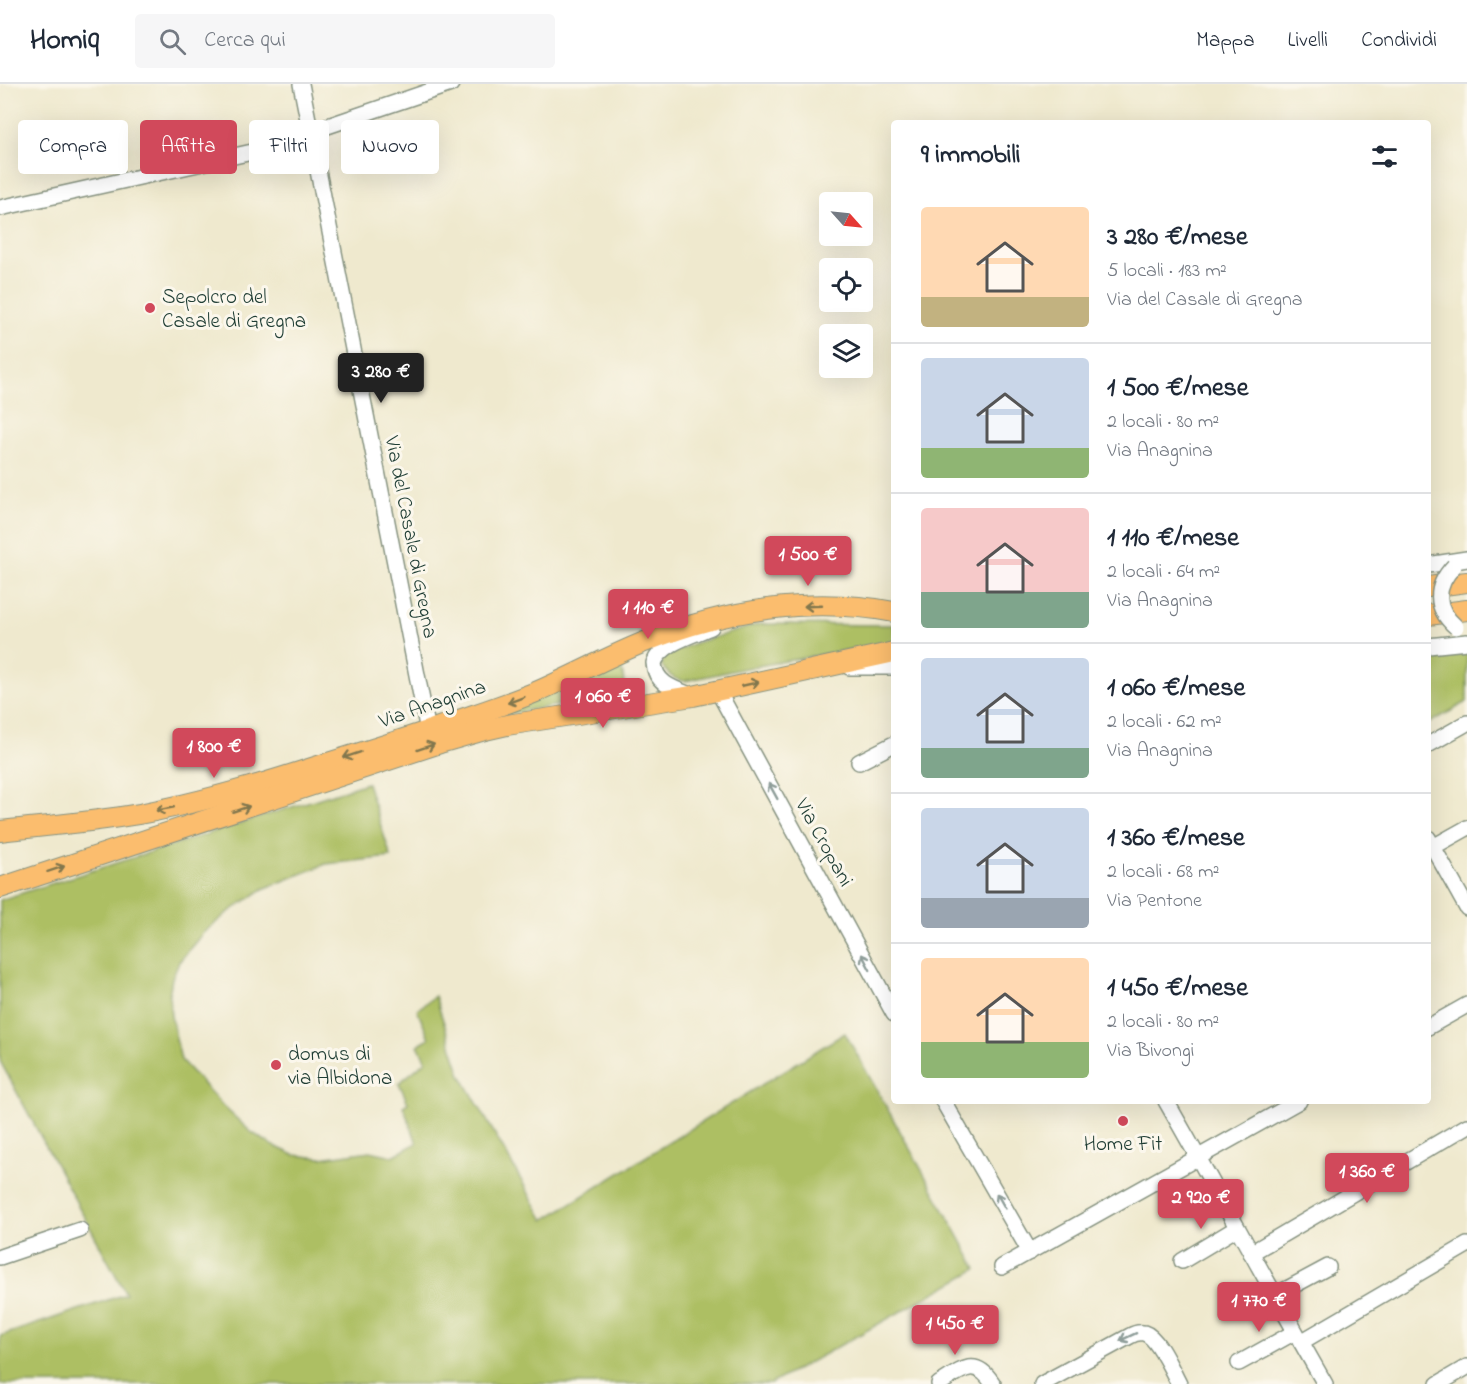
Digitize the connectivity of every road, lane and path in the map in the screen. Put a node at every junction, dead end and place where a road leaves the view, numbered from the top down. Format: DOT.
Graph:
graph roads {
  1 [pos="301,84"];
  2 [pos="451,84"];
  3 [pos="307,120"];
  4 [pos="329,129"];
  5 [pos="249,150"];
  6 [pos="318,174"];
  7 [pos="0,208"];
  8 [pos="1461,562"];
  9 [pos="1431,565"];
  10 [pos="1467,582"];
  11 [pos="1431,587"];
  12 [pos="871,607"];
  13 [pos="891,607"];
  14 [pos="1467,610"];
  15 [pos="891,611"];
  16 [pos="747,612"];
  17 [pos="1431,615"];
  18 [pos="1462,629"];
  19 [pos="1467,642"];
  20 [pos="1431,646"];
  21 [pos="891,653"];
  22 [pos="891,666"];
  23 [pos="825,667"];
  24 [pos="718,691"];
  25 [pos="693,696"];
  26 [pos="1467,723"];
  27 [pos="428,730"];
  28 [pos="1431,743"];
  29 [pos="891,746"];
  30 [pos="859,762"];
  31 [pos="1467,828"];
  32 [pos="0,831"];
  33 [pos="1431,843"];
  34 [pos="0,888"];
  35 [pos="1467,908"];
  36 [pos="1467,1005"];
  37 [pos="891,1008"];
  38 [pos="1431,1025"];
  39 [pos="945,1104"];
  40 [pos="1168,1104"];
  41 [pos="1294,1104"];
  42 [pos="1467,1126"];
  43 [pos="1199,1158"];
  44 [pos="1237,1228"];
  45 [pos="80,1230"];
  46 [pos="1467,1245"];
  47 [pos="1030,1252"];
  48 [pos="1251,1253"];
  49 [pos="0,1257"];
  50 [pos="1182,1261"];
  51 [pos="1002,1267"];
  52 [pos="1328,1267"];
  53 [pos="1274,1296"];
  54 [pos="1298,1337"];
  55 [pos="1239,1363"];
  56 [pos="1467,1367"];
  57 [pos="939,1384"];
  58 [pos="993,1384"];
  59 [pos="1042,1384"];
  60 [pos="1179,1384"];
  61 [pos="1325,1384"];
  62 [pos="1438,1384"];
  1 -- 3 [label="street, Via del Casale di Gregna"];
  2 -- 4 [label="street"];
  5 -- 7 [label="street"];
  6 -- 27 [label="street, Via del Casale di Gregna"];
  8 -- 9 [label="street"];
  8 -- 18 [label="street, bridge"];
  10 -- 11 [label="main road"];
  12 -- 13 [label="street, Via Anagnina"];
  12 -- 15 [label="main road, Via Anagnina"];
  12 -- 16 [label="main road, Via Anagnina, one-way"];
  14 -- 17 [label="main road"];
  16 -- 25 [label="street"];
  16 -- 27 [label="main road, Via Anagnina, one-way"];
  19 -- 20 [label="street"];
  21 -- 23 [label="main road, Via Anagnina"];
  22 -- 23 [label="street, Via Anagnina"];
  24 -- 23 [label="main road, Via Anagnina, one-way"];
  24 -- 25 [label="main road, Via Anagnina"];
  37 -- 24 [label="street, Via Cropani, one-way"];
  34 -- 25 [label="main road, Via Anagnina, one-way"];
  26 -- 28 [label="street"];
  27 -- 32 [label="main road, Via Anagnina, one-way"];
  29 -- 30 [label="street"];
  31 -- 33 [label="street"];
  33 -- 35 [label="street"];
  36 -- 38 [label="street"];
  47 -- 39 [label="street, one-way"];
  40 -- 43 [label="street"];
  41 -- 43 [label="street"];
  42 -- 48 [label="street"];
  43 -- 44 [label="street"];
  43 -- 47 [label="street"];
  44 -- 48 [label="street"];
  44 -- 50 [label="street"];
  45 -- 49 [label="street"];
  46 -- 54 [label="street"];
  47 -- 51 [label="street"];
  48 -- 53 [label="street"];
  52 -- 53 [label="street"];
  53 -- 54 [label="street"];
  54 -- 55 [label="street"];
  54 -- 61 [label="street"];
  56 -- 62 [label="street"];
  57 -- 58 [label="street"];
  60 -- 59 [label="street, one-way"];
}
